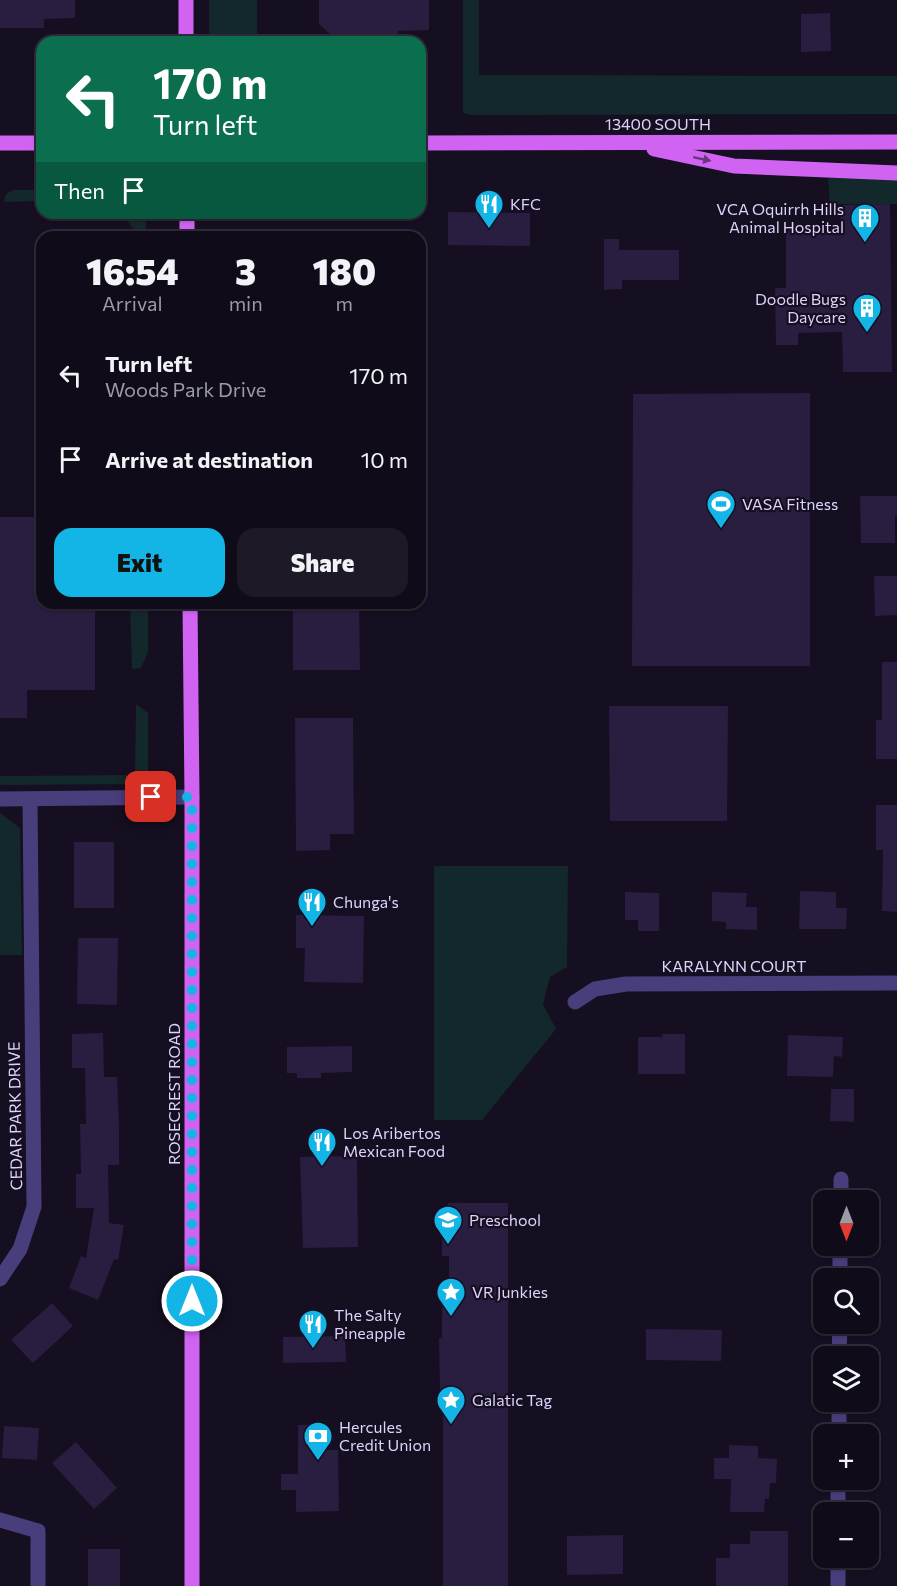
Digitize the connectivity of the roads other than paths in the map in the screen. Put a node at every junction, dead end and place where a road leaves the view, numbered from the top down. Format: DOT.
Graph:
graph roads {
  1 [pos="186,0"];
  2 [pos="186,36"];
  3 [pos="625,142"];
  4 [pos="897,142"];
  5 [pos="0,143"];
  6 [pos="36,143"];
  7 [pos="426,143"];
  8 [pos="897,173"];
  9 [pos="190,609"];
  10 [pos="192,797"];
  11 [pos="0,799"];
  12 [pos="30,800"];
  13 [pos="897,983"];
  14 [pos="575,1002"];
  15 [pos="841,1179"];
  16 [pos="841,1190"];
  17 [pos="0,1279"];
  18 [pos="0,1520"];
  19 [pos="838,1568"];
  20 [pos="38,1586"];
  21 [pos="192,1586"];
  22 [pos="838,1586"];
  1 -- 2 [label="main road"];
  3 -- 4 [label="main road, 13400 SOUTH"];
  3 -- 7 [label="main road, 13400 SOUTH"];
  3 -- 8 [label="main road, one-way"];
  5 -- 6 [label="main road"];
  9 -- 10 [label="main road, ROSECREST ROAD"];
  10 -- 12 [label="street"];
  10 -- 21 [label="main road, ROSECREST ROAD"];
  11 -- 12 [label="street"];
  12 -- 17 [label="street, CEDAR PARK DRIVE"];
  13 -- 14 [label="street, KARALYNN COURT"];
  15 -- 16 [label="street"];
  18 -- 20 [label="street"];
  19 -- 22 [label="street"];
}
